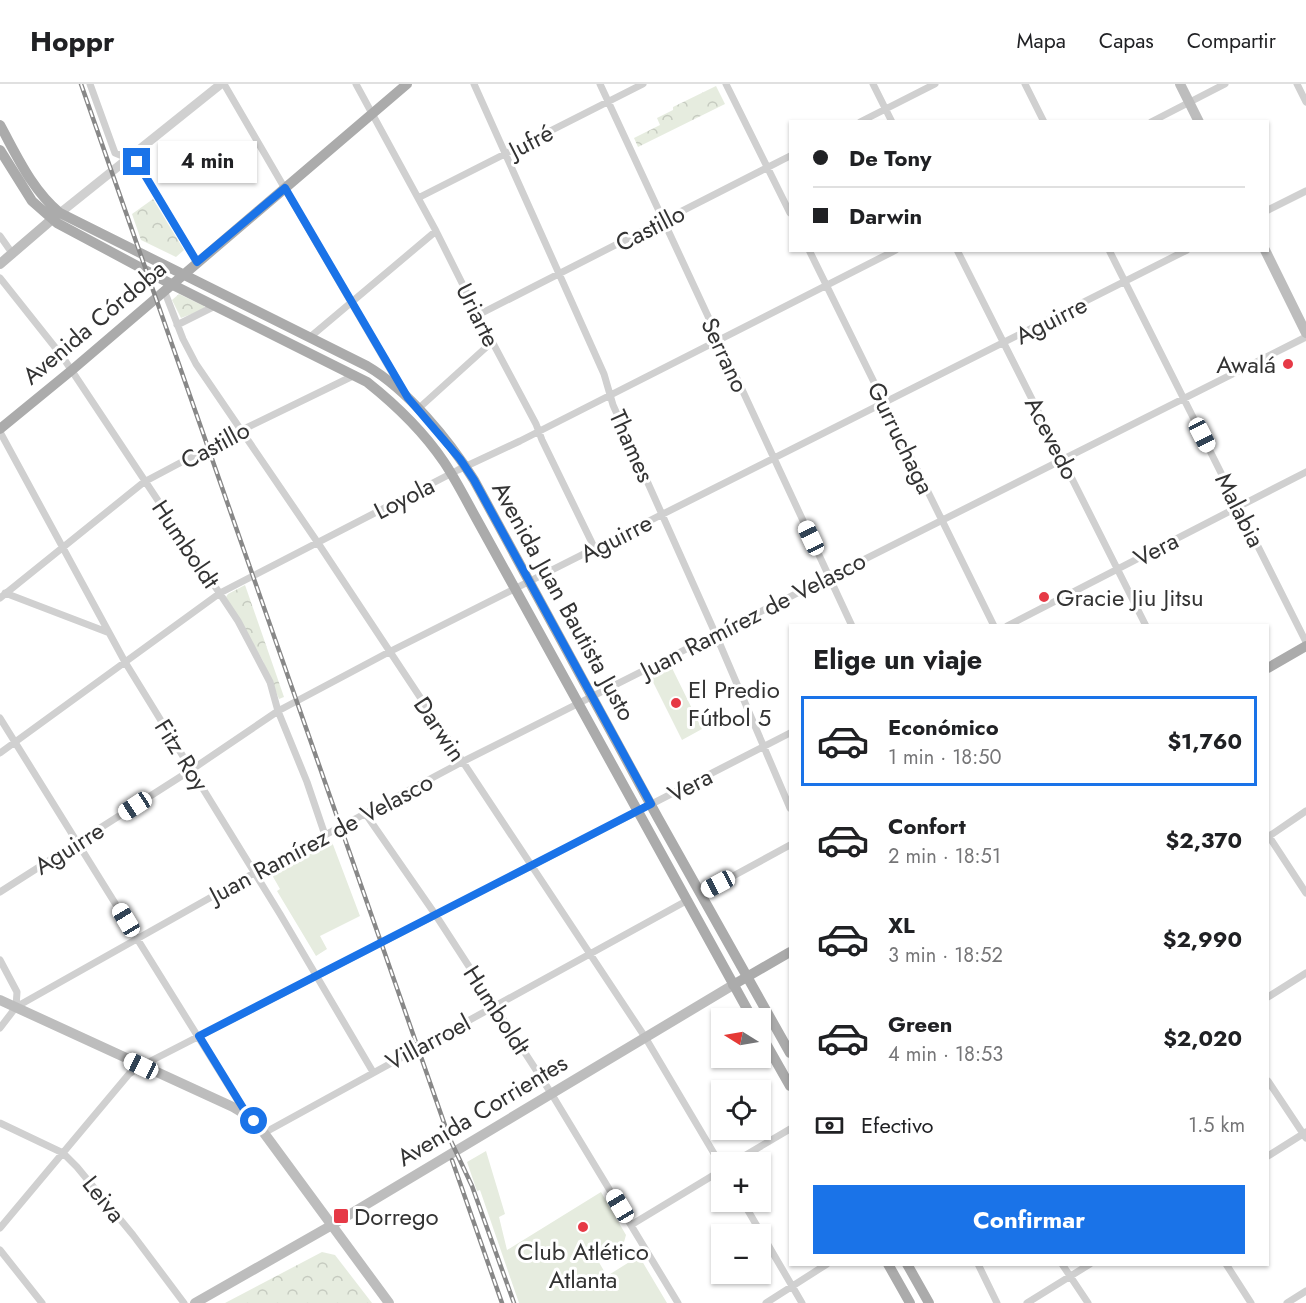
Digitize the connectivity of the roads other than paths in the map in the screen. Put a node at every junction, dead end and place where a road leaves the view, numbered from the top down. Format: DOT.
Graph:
graph roads {
  1 [pos="90,84"];
  2 [pos="223,84"];
  3 [pos="356,84"];
  4 [pos="407,84"];
  5 [pos="474,84"];
  6 [pos="600,84"];
  7 [pos="643,84"];
  8 [pos="726,84"];
  9 [pos="873,84"];
  10 [pos="935,84"];
  11 [pos="1025,84"];
  12 [pos="1180,84"];
  13 [pos="1225,84"];
  14 [pos="1297,84"];
  15 [pos="1189,102"];
  16 [pos="1306,102"];
  17 [pos="608,103"];
  18 [pos="885,109"];
  19 [pos="373,113"];
  20 [pos="864,120"];
  21 [pos="891,120"];
  22 [pos="1043,120"];
  23 [pos="1155,120"];
  24 [pos="1198,120"];
  25 [pos="0,125"];
  26 [pos="0,150"];
  27 [pos="504,155"];
  28 [pos="789,156"];
  29 [pos="128,158"];
  30 [pos="768,167"];
  31 [pos="285,188"];
  32 [pos="1306,191"];
  33 [pos="418,198"];
  34 [pos="1269,210"];
  35 [pos="789,211"];
  36 [pos="56,216"];
  37 [pos="664,221"];
  38 [pos="436,231"];
  39 [pos="0,236"];
  40 [pos="809,252"];
  41 [pos="892,252"];
  42 [pos="958,252"];
  43 [pos="1109,252"];
  44 [pos="1183,252"];
  45 [pos="1266,252"];
  46 [pos="12,254"];
  47 [pos="197,262"];
  48 [pos="0,264"];
  49 [pos="182,275"];
  50 [pos="558,275"];
  51 [pos="0,278"];
  52 [pos="1125,283"];
  53 [pos="826,286"];
  54 [pos="168,287"];
  55 [pos="351,301"];
  56 [pos="216,306"];
  57 [pos="478,315"];
  58 [pos="177,325"];
  59 [pos="1306,335"];
  60 [pos="309,338"];
  61 [pos="718,341"];
  62 [pos="492,342"];
  63 [pos="1004,344"];
  64 [pos="72,370"];
  65 [pos="355,375"];
  66 [pos="610,395"];
  67 [pos="408,398"];
  68 [pos="1184,399"];
  69 [pos="884,402"];
  70 [pos="418,409"];
  71 [pos="242,430"];
  72 [pos="0,431"];
  73 [pos="538,432"];
  74 [pos="774,459"];
  75 [pos="1063,460"];
  76 [pos="466,467"];
  77 [pos="1306,472"];
  78 [pos="451,474"];
  79 [pos="144,482"];
  80 [pos="1239,507"];
  81 [pos="663,514"];
  82 [pos="942,521"];
  83 [pos="318,543"];
  84 [pos="61,547"];
  85 [pos="595,549"];
  86 [pos="1117,569"];
  87 [pos="829,577"];
  88 [pos="530,582"];
  89 [pos="515,590"];
  90 [pos="220,593"];
  91 [pos="3,596"];
  92 [pos="851,624"];
  93 [pos="993,624"];
  94 [pos="1011,624"];
  95 [pos="1145,624"];
  96 [pos="107,632"];
  97 [pos="716,635"];
  98 [pos="1306,644"];
  99 [pos="389,652"];
  100 [pos="124,662"];
  101 [pos="1269,667"];
  102 [pos="592,695"];
  103 [pos="579,702"];
  104 [pos="278,711"];
  105 [pos="0,718"];
  106 [pos="789,734"];
  107 [pos="15,742"];
  108 [pos="765,746"];
  109 [pos="0,753"];
  110 [pos="462,762"];
  111 [pos="191,770"];
  112 [pos="651,804"];
  113 [pos="789,806"];
  114 [pos="1306,811"];
  115 [pos="638,812"];
  116 [pos="365,813"];
  117 [pos="325,835"];
  118 [pos="1269,835"];
  119 [pos="1269,837"];
  120 [pos="78,842"];
  121 [pos="789,846"];
  122 [pos="531,866"];
  123 [pos="254,873"];
  124 [pos="0,892"];
  125 [pos="1306,892"];
  126 [pos="700,894"];
  127 [pos="688,900"];
  128 [pos="435,914"];
  129 [pos="138,939"];
  130 [pos="789,952"];
  131 [pos="590,954"];
  132 [pos="0,960"];
  133 [pos="1306,973"];
  134 [pos="316,976"];
  135 [pos="748,976"];
  136 [pos="733,985"];
  137 [pos="1269,996"];
  138 [pos="0,1000"];
  139 [pos="495,1006"];
  140 [pos="16,1007"];
  141 [pos="746,1008"];
  142 [pos="0,1028"];
  143 [pos="199,1036"];
  144 [pos="645,1037"];
  145 [pos="789,1051"];
  146 [pos="771,1052"];
  147 [pos="141,1066"];
  148 [pos="373,1072"];
  149 [pos="1269,1082"];
  150 [pos="789,1084"];
  151 [pos="551,1093"];
  152 [pos="248,1116"];
  153 [pos="0,1123"];
  154 [pos="789,1130"];
  155 [pos="264,1133"];
  156 [pos="1305,1135"];
  157 [pos="713,1152"];
  158 [pos="751,1152"];
  159 [pos="63,1153"];
  160 [pos="1269,1155"];
  161 [pos="711,1175"];
  162 [pos="748,1212"];
  163 [pos="332,1225"];
  164 [pos="631,1225"];
  165 [pos="0,1228"];
  166 [pos="0,1250"];
  167 [pos="824,1266"];
  168 [pos="889,1266"];
  169 [pos="908,1266"];
  170 [pos="979,1266"];
  171 [pos="1063,1266"];
  172 [pos="1087,1266"];
  173 [pos="1227,1266"];
  174 [pos="1070,1277"];
  175 [pos="793,1286"];
  176 [pos="1306,1291"];
  177 [pos="42,1303"];
  178 [pos="184,1303"];
  179 [pos="195,1303"];
  180 [pos="389,1303"];
  181 [pos="678,1303"];
  182 [pos="766,1303"];
  183 [pos="802,1303"];
  184 [pos="910,1303"];
  185 [pos="929,1303"];
  186 [pos="997,1303"];
  187 [pos="1027,1303"];
  188 [pos="1088,1303"];
  189 [pos="1251,1303"];
  190 [pos="1287,1303"];
  1 -- 29 [label="street"];
  2 -- 29 [label="street"];
  2 -- 31 [label="street"];
  3 -- 19 [label="street, Uriarte"];
  4 -- 19 [label="main road, Avenida Córdoba"];
  5 -- 27 [label="street, Thames"];
  6 -- 17 [label="street, Serrano"];
  7 -- 17 [label="street, Jufré"];
  8 -- 30 [label="street"];
  9 -- 18 [label="street"];
  10 -- 18 [label="street"];
  11 -- 22 [label="street"];
  12 -- 15 [label="main road"];
  13 -- 15 [label="street"];
  14 -- 16 [label="street"];
  15 -- 23 [label="street"];
  15 -- 24 [label="main road"];
  17 -- 27 [label="street, Jufré"];
  17 -- 37 [label="street, Serrano"];
  18 -- 20 [label="street"];
  18 -- 21 [label="street"];
  19 -- 31 [label="main road, Avenida Córdoba"];
  19 -- 33 [label="street, Uriarte"];
  25 -- 36 [label="main road, Avenida Juan Bautista Justo"];
  26 -- 36 [label="main road, Avenida Juan Bautista Justo"];
  27 -- 33 [label="street, Jufré"];
  27 -- 50 [label="street, Thames"];
  28 -- 30 [label="street, Castillo"];
  29 -- 36 [label="street"];
  29 -- 47 [label="street"];
  30 -- 35 [label="street"];
  30 -- 37 [label="street, Castillo"];
  31 -- 47 [label="main road, Avenida Córdoba"];
  31 -- 55 [label="street"];
  32 -- 34 [label="street"];
  33 -- 38 [label="street, Uriarte"];
  36 -- 46 [label="main road"];
  36 -- 49 [label="main road, Avenida Juan Bautista Justo"];
  36 -- 54 [label="main road, Avenida Juan Bautista Justo"];
  37 -- 50 [label="street, Castillo"];
  37 -- 61 [label="street, Serrano"];
  38 -- 55 [label="street"];
  38 -- 57 [label="street, Uriarte"];
  39 -- 46 [label="street"];
  40 -- 53 [label="street, Gurruchaga"];
  41 -- 53 [label="street, Loyola"];
  42 -- 63 [label="street, Acevedo"];
  43 -- 52 [label="street, Malabia"];
  44 -- 52 [label="street, Aguirre"];
  45 -- 59 [label="main road"];
  46 -- 48 [label="main road"];
  47 -- 49 [label="main road, Avenida Córdoba"];
  49 -- 54 [label="main road, Avenida Córdoba"];
  49 -- 60 [label="main road, Avenida Juan Bautista Justo"];
  50 -- 57 [label="street, Castillo"];
  50 -- 66 [label="street, Thames"];
  51 -- 64 [label="street, Humboldt"];
  52 -- 63 [label="street, Aguirre"];
  52 -- 68 [label="street, Malabia"];
  53 -- 61 [label="street, Loyola"];
  53 -- 69 [label="street, Gurruchaga"];
  54 -- 56 [label="main road, Avenida Juan Bautista Justo"];
  54 -- 58 [label="street, Darwin"];
  54 -- 64 [label="main road, Avenida Córdoba"];
  55 -- 60 [label="street"];
  55 -- 67 [label="street"];
  56 -- 58 [label="street"];
  56 -- 65 [label="main road, Avenida Juan Bautista Justo"];
  57 -- 62 [label="street, Uriarte"];
  58 -- 71 [label="street, Darwin"];
  59 -- 68 [label="street, Juan Ramírez de Velasco"];
  60 -- 67 [label="main road, Avenida Juan Bautista Justo"];
  61 -- 66 [label="street, Loyola"];
  61 -- 74 [label="street, Serrano"];
  62 -- 70 [label="street"];
  62 -- 73 [label="street, Uriarte"];
  63 -- 69 [label="street, Aguirre"];
  63 -- 75 [label="street, Acevedo"];
  64 -- 72 [label="main road, Avenida Córdoba"];
  64 -- 79 [label="street, Humboldt"];
  65 -- 71 [label="street, Castillo"];
  65 -- 78 [label="main road, Avenida Juan Bautista Justo"];
  66 -- 73 [label="street, Loyola"];
  66 -- 81 [label="street, Thames"];
  67 -- 70 [label="main road, Avenida Juan Bautista Justo"];
  68 -- 75 [label="street, Juan Ramírez de Velasco"];
  68 -- 80 [label="street, Malabia"];
  69 -- 74 [label="street, Aguirre"];
  69 -- 82 [label="street, Gurruchaga"];
  70 -- 76 [label="main road, Avenida Juan Bautista Justo"];
  71 -- 79 [label="street, Castillo"];
  71 -- 83 [label="street, Darwin"];
  72 -- 84 [label="street, Fitz Roy"];
  73 -- 76 [label="street, Loyola"];
  73 -- 85 [label="street, Uriarte"];
  74 -- 81 [label="street, Aguirre"];
  74 -- 87 [label="street, Serrano"];
  75 -- 82 [label="street, Juan Ramírez de Velasco"];
  75 -- 86 [label="street, Acevedo"];
  76 -- 78 [label="street, Loyola"];
  76 -- 88 [label="main road, Avenida Juan Bautista Justo"];
  77 -- 80 [label="street, Vera"];
  78 -- 83 [label="street, Loyola"];
  78 -- 89 [label="main road, Avenida Juan Bautista Justo"];
  79 -- 84 [label="street, Castillo"];
  79 -- 90 [label="street, Humboldt"];
  80 -- 86 [label="street, Vera"];
  80 -- 98 [label="street, Malabia"];
  81 -- 85 [label="street, Aguirre"];
  81 -- 97 [label="street, Thames"];
  82 -- 87 [label="street, Juan Ramírez de Velasco"];
  82 -- 93 [label="street, Gurruchaga"];
  83 -- 90 [label="street, Loyola"];
  83 -- 99 [label="street, Darwin"];
  84 -- 91 [label="street, Castillo"];
  84 -- 96 [label="street, Fitz Roy"];
  85 -- 88 [label="street, Aguirre"];
  86 -- 94 [label="street, Vera"];
  86 -- 95 [label="street, Acevedo"];
  87 -- 92 [label="street, Serrano"];
  87 -- 97 [label="street, Juan Ramírez de Velasco"];
  88 -- 89 [label="street, Aguirre"];
  88 -- 102 [label="main road, Avenida Juan Bautista Justo"];
  89 -- 99 [label="street, Aguirre"];
  89 -- 103 [label="main road, Avenida Juan Bautista Justo"];
  90 -- 100 [label="street, Loyola"];
  90 -- 104 [label="street, Humboldt"];
  91 -- 96 [label="street"];
  96 -- 100 [label="street, Fitz Roy"];
  97 -- 102 [label="street, Juan Ramírez de Velasco"];
  97 -- 108 [label="street, Thames"];
  98 -- 101 [label="main road"];
  99 -- 104 [label="street, Aguirre"];
  99 -- 110 [label="street, Darwin"];
  100 -- 107 [label="street, Loyola"];
  100 -- 111 [label="street, Fitz Roy"];
  102 -- 103 [label="street, Juan Ramírez de Velasco"];
  102 -- 112 [label="main road, Avenida Juan Bautista Justo"];
  103 -- 110 [label="street, Juan Ramírez de Velasco"];
  103 -- 115 [label="main road, Avenida Juan Bautista Justo"];
  104 -- 111 [label="street, Aguirre"];
  104 -- 117 [label="street, Humboldt"];
  105 -- 107 [label="street"];
  106 -- 108 [label="street, Vera"];
  107 -- 109 [label="street, Loyola"];
  107 -- 120 [label="street"];
  108 -- 112 [label="street, Vera"];
  108 -- 113 [label="street, Thames"];
  110 -- 116 [label="street, Juan Ramírez de Velasco"];
  110 -- 122 [label="street, Darwin"];
  111 -- 120 [label="street, Aguirre"];
  111 -- 123 [label="street, Fitz Roy"];
  112 -- 115 [label="street, Vera"];
  112 -- 126 [label="main road, Avenida Juan Bautista Justo"];
  114 -- 118 [label="street"];
  115 -- 122 [label="street, Vera"];
  115 -- 127 [label="main road, Avenida Juan Bautista Justo"];
  116 -- 117 [label="street, Juan Ramírez de Velasco"];
  116 -- 128 [label="street, Humboldt"];
  117 -- 123 [label="street, Juan Ramírez de Velasco"];
  119 -- 125 [label="street"];
  120 -- 124 [label="street, Aguirre"];
  120 -- 129 [label="street"];
  121 -- 126 [label="street"];
  122 -- 128 [label="street, Vera"];
  122 -- 131 [label="street, Darwin"];
  123 -- 129 [label="street, Juan Ramírez de Velasco"];
  123 -- 134 [label="street, Fitz Roy"];
  126 -- 135 [label="main road, Avenida Juan Bautista Justo"];
  127 -- 131 [label="street, Villarroel"];
  127 -- 136 [label="main road, Avenida Juan Bautista Justo"];
  128 -- 134 [label="street, Vera"];
  128 -- 139 [label="street, Humboldt"];
  129 -- 140 [label="street, Juan Ramírez de Velasco"];
  129 -- 143 [label="street"];
  130 -- 135 [label="main road, Avenida Corrientes"];
  131 -- 139 [label="street, Villarroel"];
  131 -- 144 [label="street, Darwin"];
  132 -- 140 [label="street"];
  133 -- 137 [label="street"];
  134 -- 143 [label="street, Vera"];
  134 -- 148 [label="street, Fitz Roy"];
  135 -- 136 [label="main road, Avenida Corrientes"];
  135 -- 145 [label="main road, Avenida Juan Bautista Justo"];
  136 -- 141 [label="main road, Avenida Juan Bautista Justo"];
  136 -- 144 [label="main road, Avenida Corrientes"];
  138 -- 140 [label="main road"];
  139 -- 148 [label="street, Villarroel"];
  139 -- 151 [label="street, Humboldt"];
  140 -- 142 [label="street"];
  140 -- 147 [label="main road"];
  143 -- 147 [label="street, Vera"];
  143 -- 152 [label="street"];
  144 -- 151 [label="main road, Avenida Corrientes"];
  144 -- 157 [label="street, Darwin"];
  146 -- 150 [label="main road"];
  147 -- 152 [label="main road"];
  147 -- 159 [label="street, Vera"];
  148 -- 155 [label="street, Villarroel"];
  149 -- 156 [label="street"];
  151 -- 163 [label="main road, Avenida Corrientes"];
  151 -- 164 [label="street, Humboldt"];
  152 -- 155 [label="main road"];
  153 -- 159 [label="street, Leiva"];
  154 -- 158 [label="street"];
  155 -- 163 [label="main road"];
  156 -- 160 [label="street"];
  159 -- 165 [label="street, Vera"];
  159 -- 178 [label="street, Leiva"];
  161 -- 164 [label="street"];
  162 -- 175 [label="street"];
  163 -- 179 [label="main road, Avenida Corrientes"];
  163 -- 180 [label="main road"];
  164 -- 181 [label="street, Humboldt"];
  166 -- 177 [label="street"];
  167 -- 175 [label="street"];
  168 -- 184 [label="main road"];
  169 -- 185 [label="main road"];
  170 -- 186 [label="street"];
  171 -- 174 [label="street"];
  172 -- 174 [label="street"];
  173 -- 189 [label="street"];
  174 -- 187 [label="street"];
  174 -- 188 [label="street"];
  175 -- 182 [label="street"];
  175 -- 183 [label="street"];
  176 -- 190 [label="street"];
}
